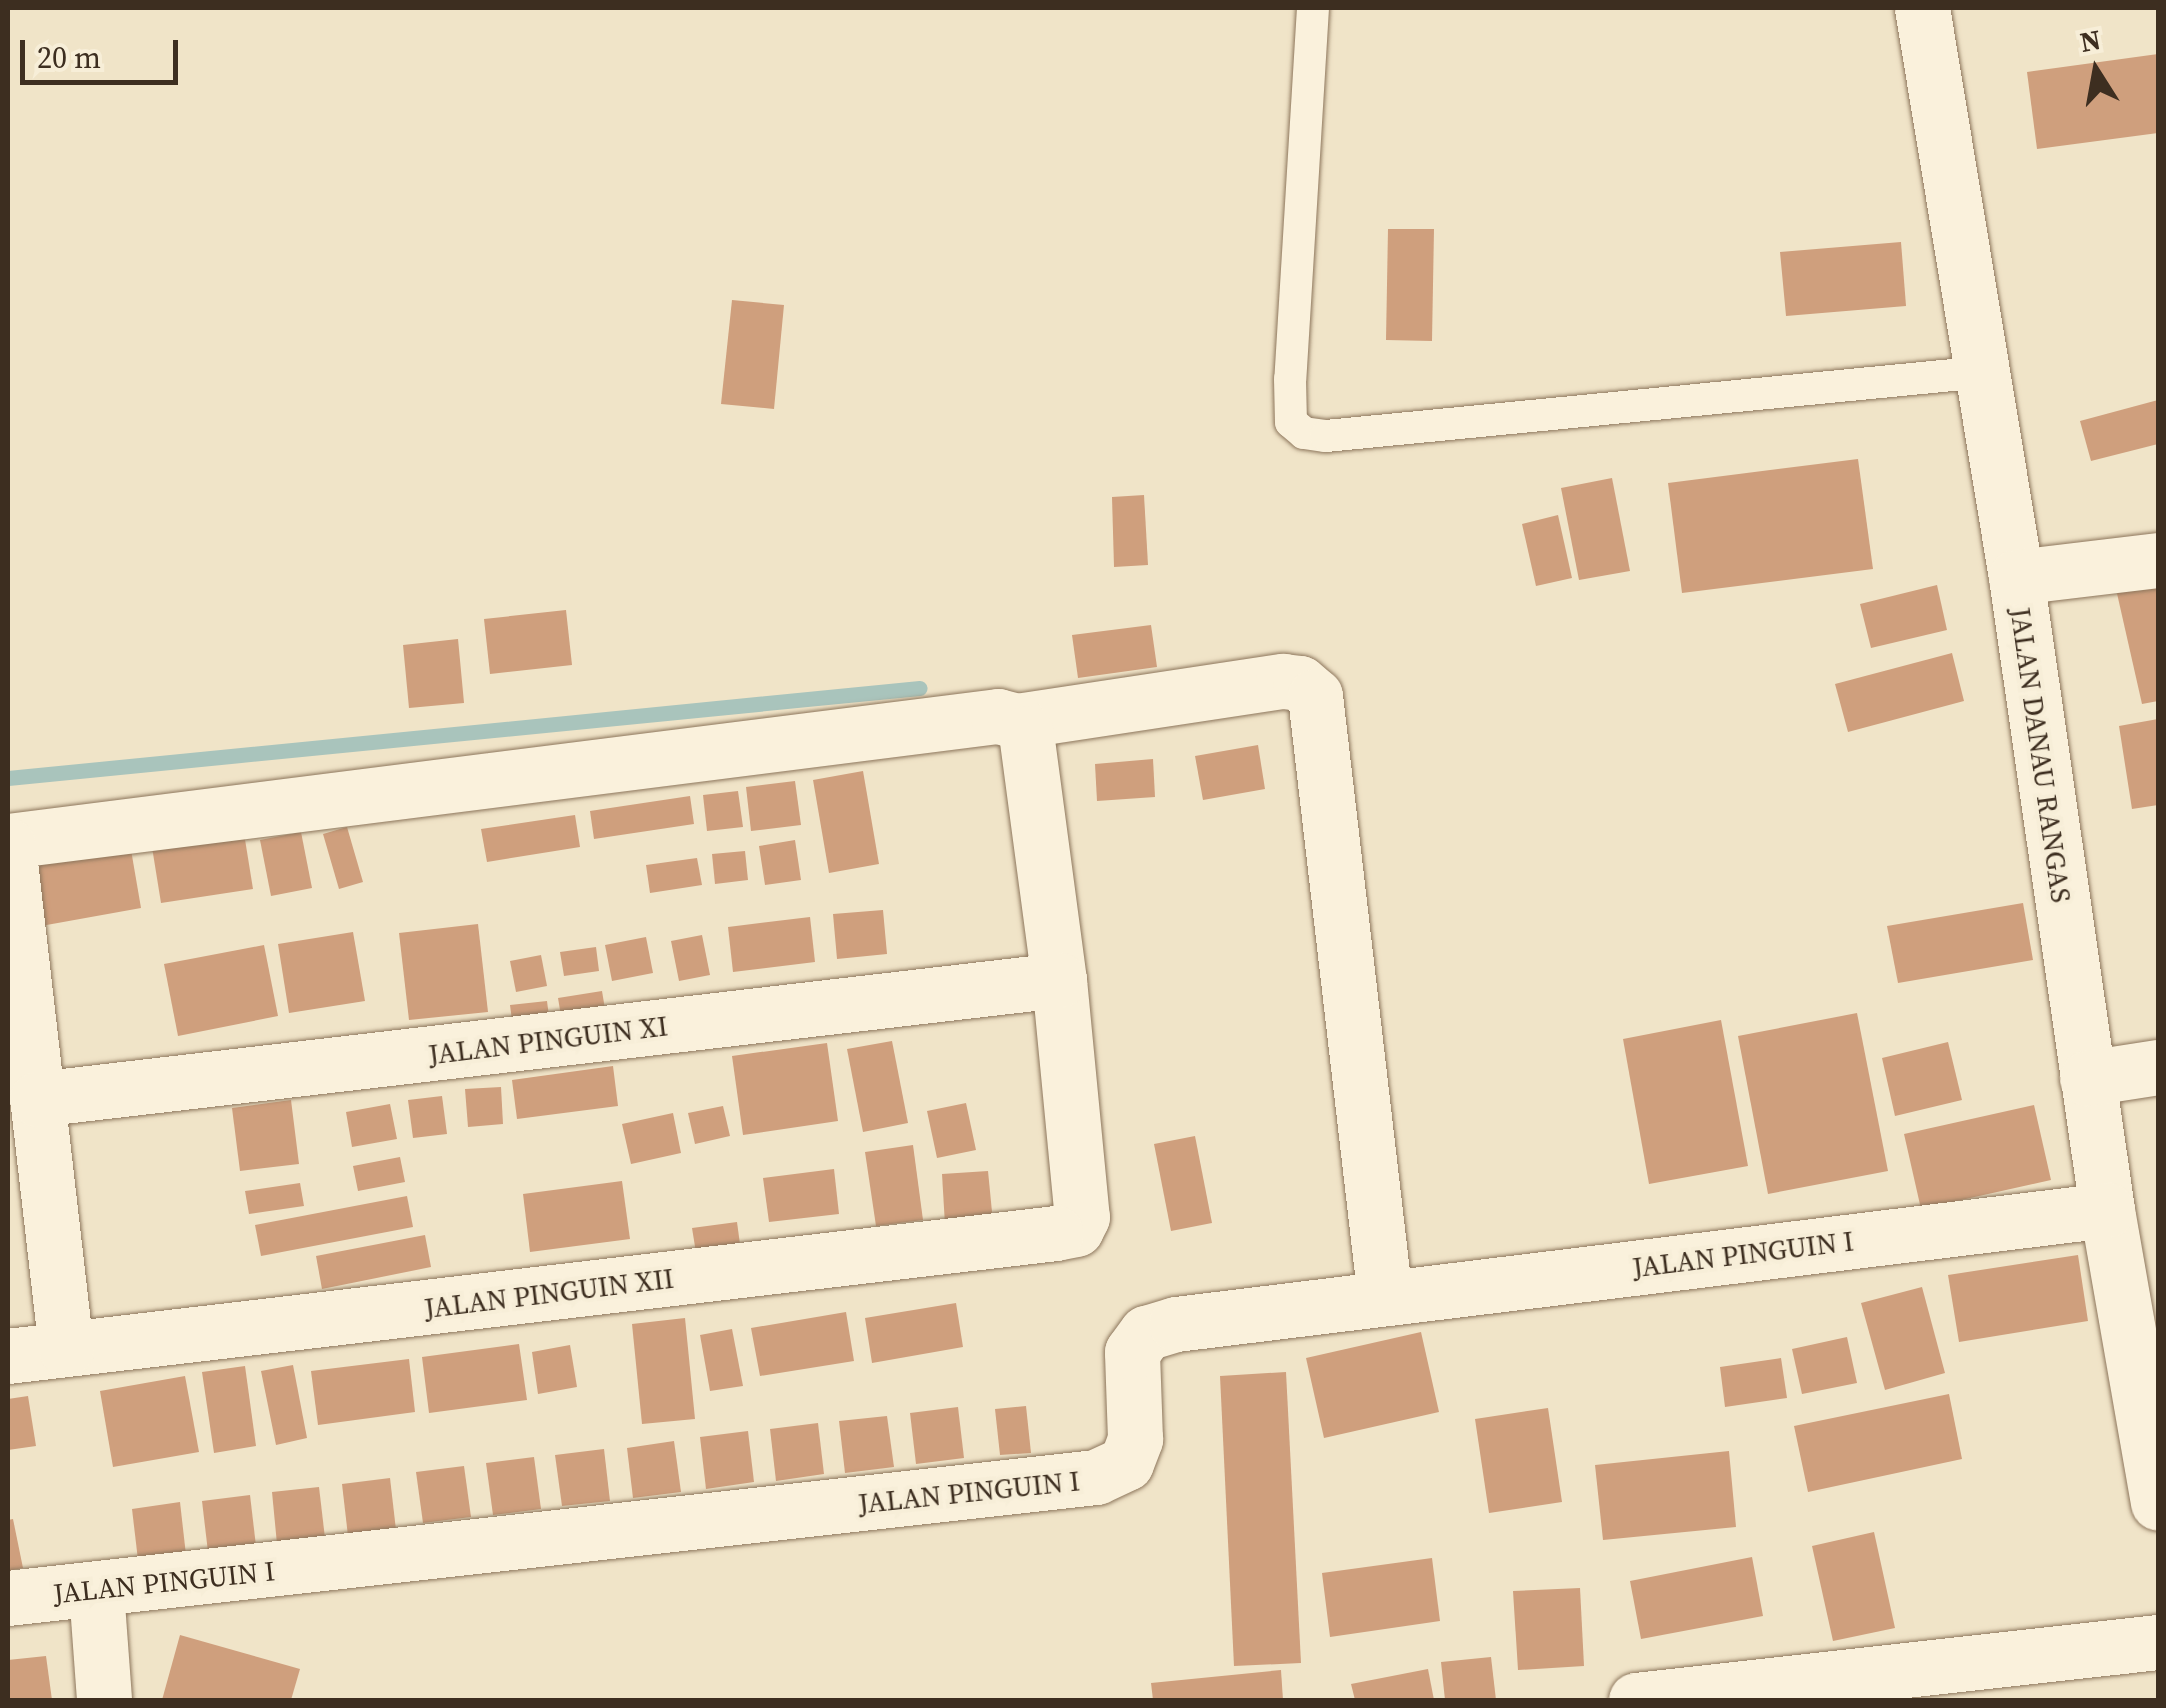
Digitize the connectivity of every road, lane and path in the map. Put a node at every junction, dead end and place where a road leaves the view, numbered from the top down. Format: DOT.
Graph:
graph roads {
  1 [pos="1313,8"];
  2 [pos="1922,8"];
  3 [pos="1983,372"];
  4 [pos="2158,560"];
  5 [pos="2016,577"];
  6 [pos="1017,721"];
  7 [pos="8,842"];
  8 [pos="1059,980"];
  9 [pos="2158,1067"];
  10 [pos="2087,1078"];
  11 [pos="37,1099"];
  12 [pos="2107,1210"];
  13 [pos="1385,1298"];
  14 [pos="66,1349"];
  15 [pos="8,1356"];
  16 [pos="2149,1371"];
  17 [pos="2158,1503"];
  18 [pos="96,1590"];
  19 [pos="8,1598"];
  20 [pos="2158,1642"];
  21 [pos="104,1700"];
  22 [pos="1636,1700"];
  1 -- 3 [label="lane"];
  2 -- 3 [label="street, JALAN DANAU RANGAS"];
  3 -- 5 [label="street, JALAN DANAU RANGAS"];
  4 -- 5 [label="street"];
  5 -- 10 [label="street, JALAN DANAU RANGAS"];
  6 -- 7 [label="street"];
  6 -- 8 [label="street"];
  6 -- 13 [label="street"];
  7 -- 11 [label="street"];
  8 -- 11 [label="street, JALAN PINGUIN XI"];
  8 -- 14 [label="street, JALAN PINGUIN XII"];
  9 -- 10 [label="street"];
  10 -- 12 [label="street, JALAN DANAU RANGAS"];
  11 -- 14 [label="street"];
  12 -- 13 [label="street, JALAN PINGUIN I"];
  12 -- 16 [label="street, JALAN DANAU RANGAS"];
  13 -- 18 [label="street, JALAN PINGUIN I"];
  14 -- 15 [label="street, JALAN PINGUIN XII"];
  16 -- 17 [label="street, JALAN DANAU RANGAS"];
  18 -- 19 [label="street, JALAN PINGUIN I"];
  18 -- 21 [label="street"];
  20 -- 22 [label="street"];
}
